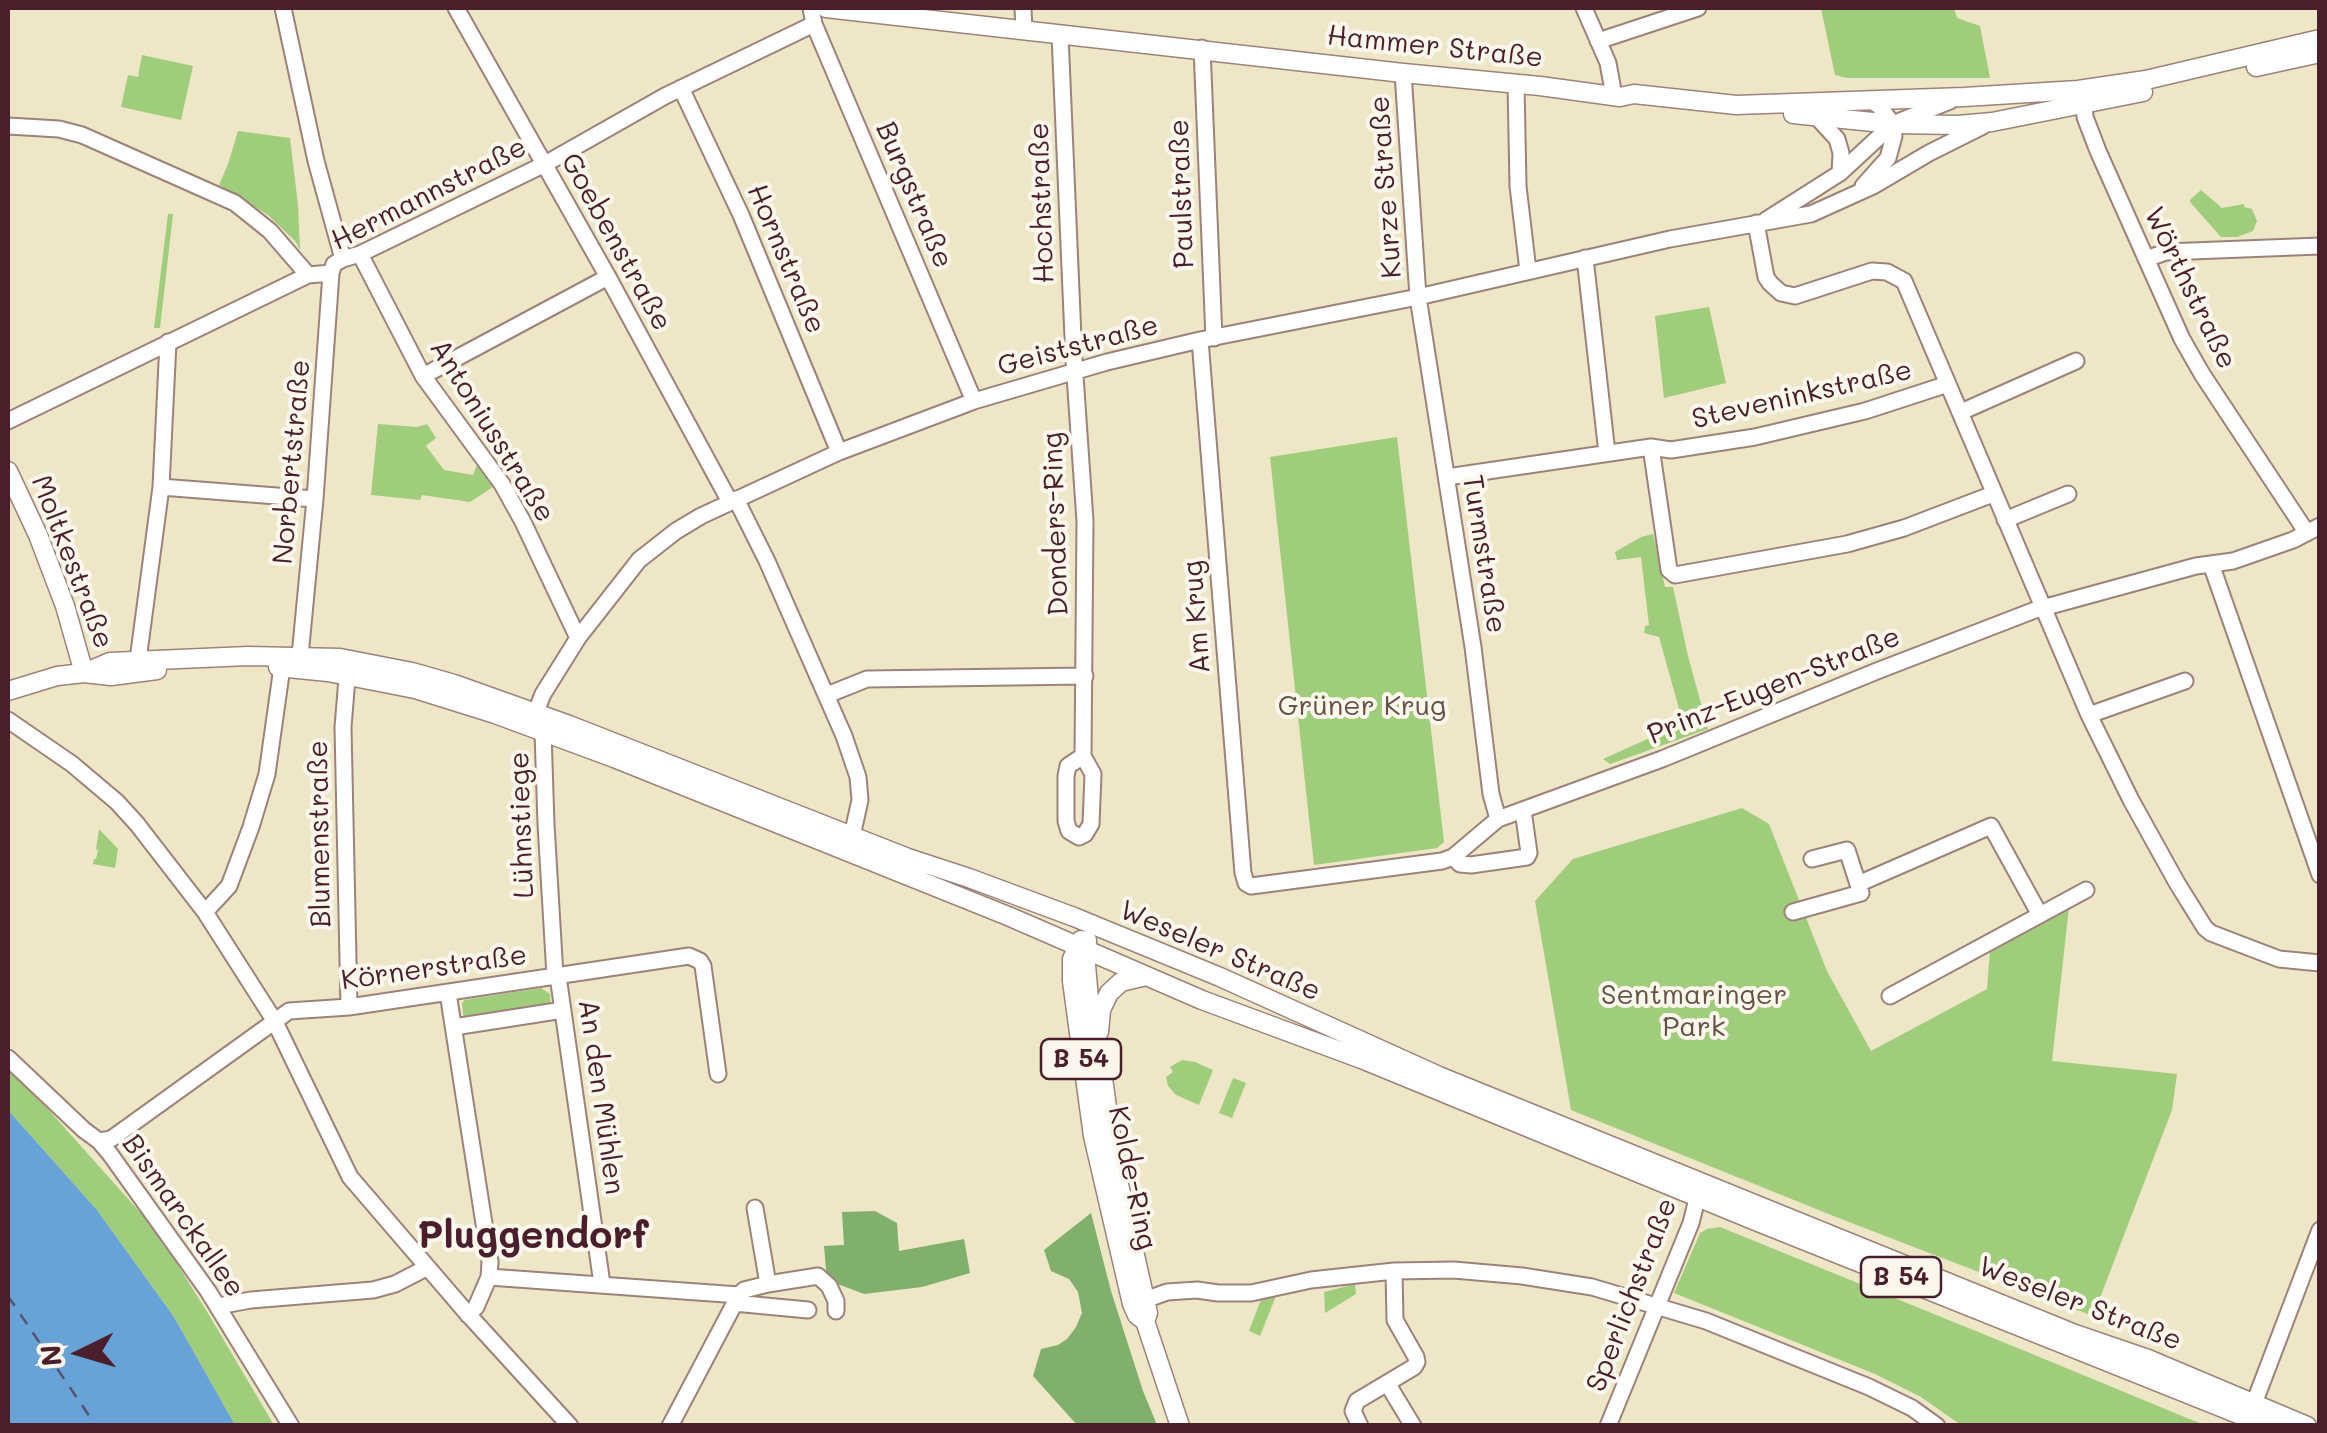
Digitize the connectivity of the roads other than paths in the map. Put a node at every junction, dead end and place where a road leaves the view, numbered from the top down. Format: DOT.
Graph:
graph roads {
  1 [pos="282,8"];
  2 [pos="456,8"];
  3 [pos="1023,8"];
  4 [pos="1584,8"];
  5 [pos="1698,8"];
  6 [pos="918,13"];
  7 [pos="816,14"];
  8 [pos="1024,30"];
  9 [pos="1060,34"];
  10 [pos="2320,39"];
  11 [pos="1598,40"];
  12 [pos="1202,48"];
  13 [pos="2320,53"];
  14 [pos="1403,73"];
  15 [pos="1516,84"];
  16 [pos="682,88"];
  17 [pos="1617,96"];
  18 [pos="1964,97"];
  19 [pos="1870,100"];
  20 [pos="2084,104"];
  21 [pos="1815,115"];
  22 [pos="1992,122"];
  23 [pos="1894,124"];
  24 [pos="8,126"];
  25 [pos="545,164"];
  26 [pos="1840,173"];
  27 [pos="1853,196"];
  28 [pos="1760,222"];
  29 [pos="2320,246"];
  30 [pos="360,254"];
  31 [pos="1585,258"];
  32 [pos="342,259"];
  33 [pos="2146,259"];
  34 [pos="1528,271"];
  35 [pos="331,273"];
  36 [pos="308,275"];
  37 [pos="608,278"];
  38 [pos="1418,298"];
  39 [pos="1207,339"];
  40 [pos="168,342"];
  41 [pos="2076,361"];
  42 [pos="1074,370"];
  43 [pos="423,376"];
  44 [pos="1948,384"];
  45 [pos="974,401"];
  46 [pos="1961,412"];
  47 [pos="8,421"];
  48 [pos="1651,447"];
  49 [pos="839,452"];
  50 [pos="1607,453"];
  51 [pos="8,471"];
  52 [pos="1446,477"];
  53 [pos="161,487"];
  54 [pos="1994,494"];
  55 [pos="2068,494"];
  56 [pos="315,498"];
  57 [pos="733,500"];
  58 [pos="2005,520"];
  59 [pos="2316,530"];
  60 [pos="2212,564"];
  61 [pos="2042,608"];
  62 [pos="578,638"];
  63 [pos="300,656"];
  64 [pos="138,660"];
  65 [pos="282,667"];
  66 [pos="348,667"];
  67 [pos="84,673"];
  68 [pos="1085,676"];
  69 [pos="2185,681"];
  70 [pos="8,691"];
  71 [pos="827,695"];
  72 [pos="2089,715"];
  73 [pos="8,720"];
  74 [pos="536,724"];
  75 [pos="1084,756"];
  76 [pos="1524,810"];
  77 [pos="1498,819"];
  78 [pos="852,836"];
  79 [pos="1453,857"];
  80 [pos="1812,860"];
  81 [pos="2320,876"];
  82 [pos="1858,884"];
  83 [pos="1251,886"];
  84 [pos="2086,890"];
  85 [pos="205,912"];
  86 [pos="1794,912"];
  87 [pos="2040,915"];
  88 [pos="1088,925"];
  89 [pos="1082,949"];
  90 [pos="2320,963"];
  91 [pos="556,976"];
  92 [pos="1146,976"];
  93 [pos="448,992"];
  94 [pos="1890,996"];
  95 [pos="349,1007"];
  96 [pos="563,1010"];
  97 [pos="274,1020"];
  98 [pos="454,1026"];
  99 [pos="1098,1043"];
  100 [pos="8,1058"];
  101 [pos="718,1074"];
  102 [pos="99,1140"];
  103 [pos="1699,1189"];
  104 [pos="755,1208"];
  105 [pos="2320,1230"];
  106 [pos="426,1268"];
  107 [pos="1394,1271"];
  108 [pos="489,1277"];
  109 [pos="602,1284"];
  110 [pos="768,1284"];
  111 [pos="736,1299"];
  112 [pos="1145,1300"];
  113 [pos="1656,1304"];
  114 [pos="218,1306"];
  115 [pos="808,1310"];
  116 [pos="836,1311"];
  117 [pos="468,1315"];
  118 [pos="1145,1322"];
  119 [pos="1387,1383"];
  120 [pos="2251,1410"];
  121 [pos="291,1426"];
  122 [pos="570,1426"];
  123 [pos="670,1426"];
  124 [pos="1180,1426"];
  125 [pos="1360,1426"];
  126 [pos="1413,1426"];
  127 [pos="1608,1426"];
  128 [pos="1937,1426"];
  129 [pos="2268,1426"];
  130 [pos="2308,1426"];
  1 -- 32 [label="street"];
  2 -- 25 [label="street, Goebenstraße"];
  3 -- 8 [label="street"];
  4 -- 11 [label="street"];
  5 -- 11 [label="street"];
  6 -- 7 [label="main road, Hammer Straße"];
  6 -- 8 [label="main road, Hammer Straße"];
  7 -- 16 [label="street, Hermannstraße"];
  7 -- 45 [label="street, Burgstraße"];
  8 -- 9 [label="main road, Hammer Straße"];
  9 -- 12 [label="main road, Hammer Straße"];
  9 -- 42 [label="street, Hochstraße"];
  10 -- 18 [label="main road, Hammer Straße"];
  11 -- 17 [label="street"];
  12 -- 14 [label="main road, Hammer Straße"];
  12 -- 39 [label="street, Paulstraße"];
  13 -- 20 [label="main road, Hammer Straße"];
  14 -- 15 [label="main road, Hammer Straße"];
  14 -- 38 [label="street, Kurze Straße"];
  15 -- 17 [label="main road, Hammer Straße"];
  15 -- 34 [label="street"];
  16 -- 25 [label="street, Hermannstraße"];
  16 -- 49 [label="street, Hornstraße"];
  17 -- 19 [label="main road, Hammer Straße"];
  17 -- 21 [label="main road, Hammer Straße"];
  18 -- 19 [label="main road, Hammer Straße"];
  18 -- 23 [label="street, Geiststraße"];
  19 -- 23 [label="street"];
  20 -- 22 [label="main road, Hammer Straße"];
  20 -- 33 [label="street, Wörthstraße"];
  21 -- 23 [label="main road, Hammer Straße"];
  21 -- 26 [label="street"];
  22 -- 23 [label="main road, Hammer Straße"];
  22 -- 27 [label="street, Geiststraße"];
  23 -- 26 [label="street, Geiststraße"];
  23 -- 27 [label="street"];
  24 -- 36 [label="street"];
  25 -- 30 [label="street, Hermannstraße"];
  25 -- 37 [label="street, Goebenstraße"];
  26 -- 28 [label="street, Geiststraße"];
  27 -- 28 [label="street, Geiststraße"];
  28 -- 31 [label="street, Geiststraße"];
  28 -- 44 [label="street"];
  29 -- 33 [label="street"];
  30 -- 32 [label="street, Hermannstraße"];
  30 -- 43 [label="street, Antoniusstraße"];
  31 -- 34 [label="street, Geiststraße"];
  31 -- 50 [label="street"];
  32 -- 35 [label="street, Hermannstraße"];
  33 -- 59 [label="street, Wörthstraße"];
  34 -- 38 [label="street, Geiststraße"];
  35 -- 36 [label="street, Hermannstraße"];
  35 -- 56 [label="street, Norbertstraße"];
  36 -- 40 [label="street, Hermannstraße"];
  37 -- 43 [label="street"];
  37 -- 57 [label="street, Goebenstraße"];
  38 -- 39 [label="street, Geiststraße"];
  38 -- 52 [label="street, Turmstraße"];
  39 -- 42 [label="street, Geiststraße"];
  39 -- 83 [label="street, Am Krug"];
  40 -- 47 [label="street, Hermannstraße"];
  40 -- 53 [label="street"];
  41 -- 46 [label="street"];
  42 -- 45 [label="street, Geiststraße"];
  42 -- 68 [label="street, Donders-Ring"];
  43 -- 62 [label="street, Antoniusstraße"];
  44 -- 46 [label="street"];
  44 -- 48 [label="street, Steveninkstraße"];
  45 -- 49 [label="street, Geiststraße"];
  46 -- 54 [label="street"];
  48 -- 50 [label="street, Steveninkstraße"];
  48 -- 54 [label="street"];
  49 -- 57 [label="street, Geiststraße"];
  50 -- 52 [label="street, Steveninkstraße"];
  51 -- 67 [label="main road, Moltkestraße"];
  52 -- 77 [label="street, Turmstraße"];
  53 -- 56 [label="street"];
  53 -- 64 [label="street"];
  54 -- 58 [label="street"];
  55 -- 58 [label="street"];
  56 -- 63 [label="street, Norbertstraße"];
  57 -- 62 [label="street, Geiststraße"];
  57 -- 71 [label="street, Goebenstraße"];
  58 -- 61 [label="street"];
  59 -- 60 [label="street, Prinz-Eugen-Straße"];
  60 -- 61 [label="street, Prinz-Eugen-Straße"];
  60 -- 81 [label="street"];
  61 -- 72 [label="street"];
  61 -- 76 [label="street, Prinz-Eugen-Straße"];
  62 -- 74 [label="street, Geiststraße"];
  63 -- 64 [label="main road, Weseler Straße"];
  63 -- 66 [label="main road, Weseler Straße"];
  64 -- 67 [label="main road, Weseler Straße"];
  65 -- 66 [label="main road, Weseler Straße"];
  65 -- 67 [label="main road, Weseler Straße"];
  65 -- 85 [label="street"];
  66 -- 74 [label="main road, Weseler Straße"];
  66 -- 95 [label="street, Blumenstraße"];
  67 -- 70 [label="main road, Weseler Straße"];
  68 -- 71 [label="street"];
  68 -- 75 [label="street, Donders-Ring"];
  69 -- 72 [label="street"];
  71 -- 78 [label="street, Goebenstraße"];
  72 -- 90 [label="street"];
  73 -- 85 [label="street"];
  74 -- 78 [label="main road, Weseler Straße"];
  74 -- 89 [label="main road, Weseler Straße"];
  74 -- 91 [label="street, Lühnstiege"];
  76 -- 77 [label="street, Prinz-Eugen-Straße"];
  76 -- 79 [label="street, Prinz-Eugen-Straße"];
  77 -- 79 [label="street, Prinz-Eugen-Straße"];
  78 -- 88 [label="main road, Weseler Straße"];
  79 -- 83 [label="street, Prinz-Eugen-Straße"];
  80 -- 82 [label="street"];
  82 -- 86 [label="street"];
  82 -- 87 [label="street"];
  84 -- 87 [label="street"];
  85 -- 97 [label="street"];
  87 -- 94 [label="street"];
  88 -- 89 [label="main road, Kolde-Ring / B 54"];
  88 -- 103 [label="main road, Weseler Straße / B 54"];
  89 -- 92 [label="main road, Weseler Straße / B 54"];
  89 -- 99 [label="main road, Kolde-Ring / B 54"];
  89 -- 118 [label="main road, Kolde-Ring / B 54"];
  91 -- 93 [label="street, Körnerstraße"];
  91 -- 96 [label="street, An den Mühlen"];
  91 -- 101 [label="street, Körnerstraße"];
  92 -- 99 [label="main road, Kolde-Ring / B 54"];
  92 -- 103 [label="main road, Weseler Straße / B 54"];
  93 -- 95 [label="street, Körnerstraße"];
  93 -- 98 [label="street"];
  95 -- 97 [label="street, Körnerstraße"];
  96 -- 98 [label="street"];
  96 -- 109 [label="street, An den Mühlen"];
  97 -- 102 [label="street, Körnerstraße"];
  97 -- 106 [label="street"];
  98 -- 108 [label="street"];
  99 -- 112 [label="main road, Kolde-Ring / B 54"];
  100 -- 102 [label="street, Bismarckallee"];
  102 -- 114 [label="street, Bismarckallee"];
  103 -- 113 [label="street, Sperlichstraße"];
  103 -- 120 [label="main road, Weseler Straße / B 54"];
  104 -- 110 [label="street"];
  105 -- 120 [label="street"];
  106 -- 114 [label="street"];
  106 -- 117 [label="street"];
  107 -- 112 [label="street"];
  107 -- 113 [label="street"];
  107 -- 119 [label="street"];
  108 -- 109 [label="street"];
  108 -- 117 [label="street"];
  109 -- 111 [label="street"];
  110 -- 111 [label="street"];
  110 -- 116 [label="street"];
  111 -- 115 [label="street"];
  111 -- 123 [label="street"];
  112 -- 118 [label="main road, Kolde-Ring / B 54"];
  113 -- 127 [label="street, Sperlichstraße"];
  113 -- 128 [label="street"];
  114 -- 121 [label="street, Bismarckallee"];
  117 -- 122 [label="street"];
  118 -- 124 [label="main road, Kolde-Ring / B 54"];
  119 -- 125 [label="street"];
  119 -- 126 [label="street"];
  120 -- 129 [label="main road, Weseler Straße / B 54"];
  120 -- 130 [label="main road, Weseler Straße / B 54"];
}
